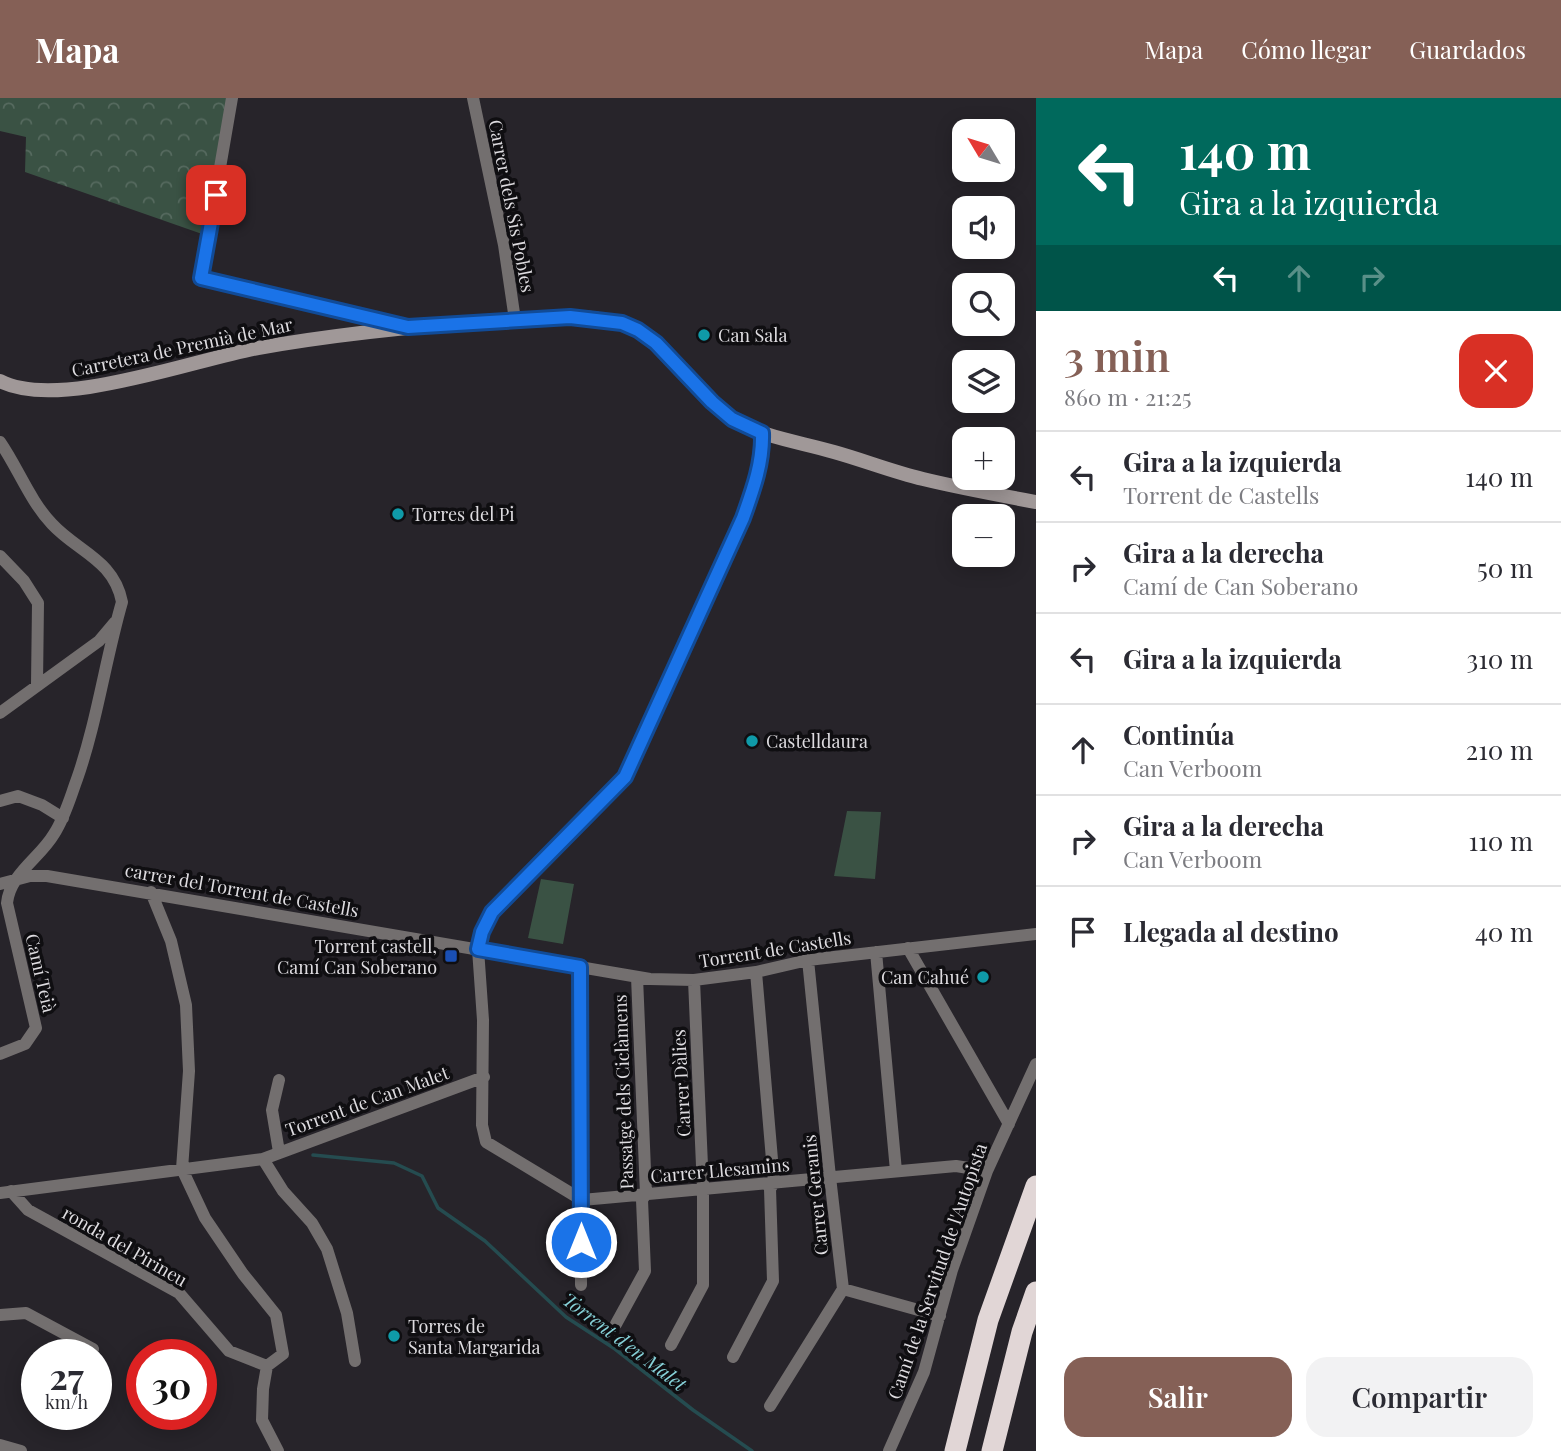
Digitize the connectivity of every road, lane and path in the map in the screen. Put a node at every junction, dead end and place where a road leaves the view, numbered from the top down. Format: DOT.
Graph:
graph roads {
  1 [pos="232,98"];
  2 [pos="473,98"];
  3 [pos="516,320"];
  4 [pos="408,327"];
  5 [pos="0,381"];
  6 [pos="762,433"];
  7 [pos="0,442"];
  8 [pos="1036,502"];
  9 [pos="0,556"];
  10 [pos="117,619"];
  11 [pos="37,684"];
  12 [pos="0,713"];
  13 [pos="0,801"];
  14 [pos="63,818"];
  15 [pos="14,881"];
  16 [pos="0,884"];
  17 [pos="151,892"];
  18 [pos="1036,934"];
  19 [pos="908,948"];
  20 [pos="478,949"];
  21 [pos="876,952"];
  22 [pos="808,960"];
  23 [pos="580,967"];
  24 [pos="756,972"];
  25 [pos="637,977"];
  26 [pos="694,980"];
  27 [pos="0,1054"];
  28 [pos="1036,1065"];
  29 [pos="484,1077"];
  30 [pos="279,1080"];
  31 [pos="1009,1124"];
  32 [pos="279,1152"];
  33 [pos="263,1159"];
  34 [pos="182,1169"];
  35 [pos="896,1171"];
  36 [pos="987,1171"];
  37 [pos="830,1177"];
  38 [pos="774,1182"];
  39 [pos="1036,1186"];
  40 [pos="703,1189"];
  41 [pos="6,1192"];
  42 [pos="646,1194"];
  43 [pos="582,1200"];
  44 [pos="581,1285"];
  45 [pos="843,1289"];
  46 [pos="1036,1292"];
  47 [pos="0,1315"];
  48 [pos="940,1316"];
  49 [pos="616,1324"];
  50 [pos="74,1339"];
  51 [pos="671,1345"];
  52 [pos="733,1357"];
  53 [pos="355,1361"];
  54 [pos="267,1367"];
  55 [pos="770,1406"];
  56 [pos="0,1445"];
  57 [pos="21,1451"];
  58 [pos="278,1451"];
  59 [pos="889,1451"];
  60 [pos="955,1451"];
  61 [pos="992,1451"];
  1 -- 4 [label="street"];
  2 -- 3 [label="street, Carrer dels Sis Pobles"];
  3 -- 4 [label="street, Carretera de Premià de Mar"];
  3 -- 6 [label="street, Carretera de Premià de Mar"];
  4 -- 5 [label="street, Carretera de Premià de Mar"];
  6 -- 8 [label="street, Carretera de Premià de Mar"];
  6 -- 20 [label="street"];
  7 -- 10 [label="street"];
  9 -- 11 [label="street"];
  10 -- 11 [label="street"];
  10 -- 14 [label="street"];
  11 -- 12 [label="street"];
  13 -- 14 [label="street"];
  14 -- 15 [label="street"];
  15 -- 16 [label="street, carrer del Torrent de Castells"];
  15 -- 17 [label="street, carrer del Torrent de Castells"];
  15 -- 27 [label="street, Camí Teià"];
  17 -- 20 [label="street, carrer del Torrent de Castells"];
  17 -- 34 [label="street"];
  18 -- 19 [label="street, Torrent de Castells"];
  19 -- 21 [label="street, Torrent de Castells"];
  19 -- 31 [label="street"];
  20 -- 23 [label="street, Torrent de Castells"];
  20 -- 29 [label="street"];
  21 -- 22 [label="street, Torrent de Castells"];
  21 -- 35 [label="street"];
  22 -- 24 [label="street, Torrent de Castells"];
  22 -- 37 [label="street, Carrer Geranis"];
  23 -- 25 [label="street, Torrent de Castells"];
  23 -- 43 [label="street"];
  24 -- 26 [label="street, Torrent de Castells"];
  24 -- 38 [label="street"];
  25 -- 26 [label="street, Torrent de Castells"];
  25 -- 42 [label="street, Passatge dels Ciclàmens"];
  26 -- 40 [label="street, Carrer Dàlies"];
  28 -- 31 [label="street, Camí de la Servitud de l'Autopista"];
  29 -- 32 [label="street, Torrent de Can Malet"];
  29 -- 43 [label="street"];
  30 -- 32 [label="street"];
  31 -- 36 [label="street, Camí de la Servitud de l'Autopista"];
  32 -- 33 [label="street, Torrent de Can Malet"];
  33 -- 34 [label="street, ronda del Pirineu"];
  33 -- 53 [label="street"];
  34 -- 41 [label="street, ronda del Pirineu"];
  34 -- 54 [label="street"];
  35 -- 36 [label="street, Carrer Llesamins"];
  35 -- 37 [label="street, Carrer Llesamins"];
  36 -- 48 [label="street, Camí de la Servitud de l'Autopista"];
  37 -- 38 [label="street, Carrer Llesamins"];
  37 -- 45 [label="street, Carrer Geranis"];
  38 -- 40 [label="street, Carrer Llesamins"];
  38 -- 52 [label="street"];
  39 -- 60 [label="highway"];
  40 -- 42 [label="street, Carrer Llesamins"];
  40 -- 51 [label="street, Carrer Dàlies"];
  41 -- 54 [label="street, ronda del Pirineu"];
  42 -- 43 [label="street, Carrer Llesamins"];
  42 -- 49 [label="street, Passatge dels Ciclàmens"];
  43 -- 44 [label="street"];
  45 -- 48 [label="street"];
  45 -- 55 [label="street"];
  46 -- 61 [label="highway"];
  47 -- 50 [label="street"];
  48 -- 59 [label="street, Camí de la Servitud de l'Autopista"];
  54 -- 58 [label="street"];
  56 -- 57 [label="street"];
}
